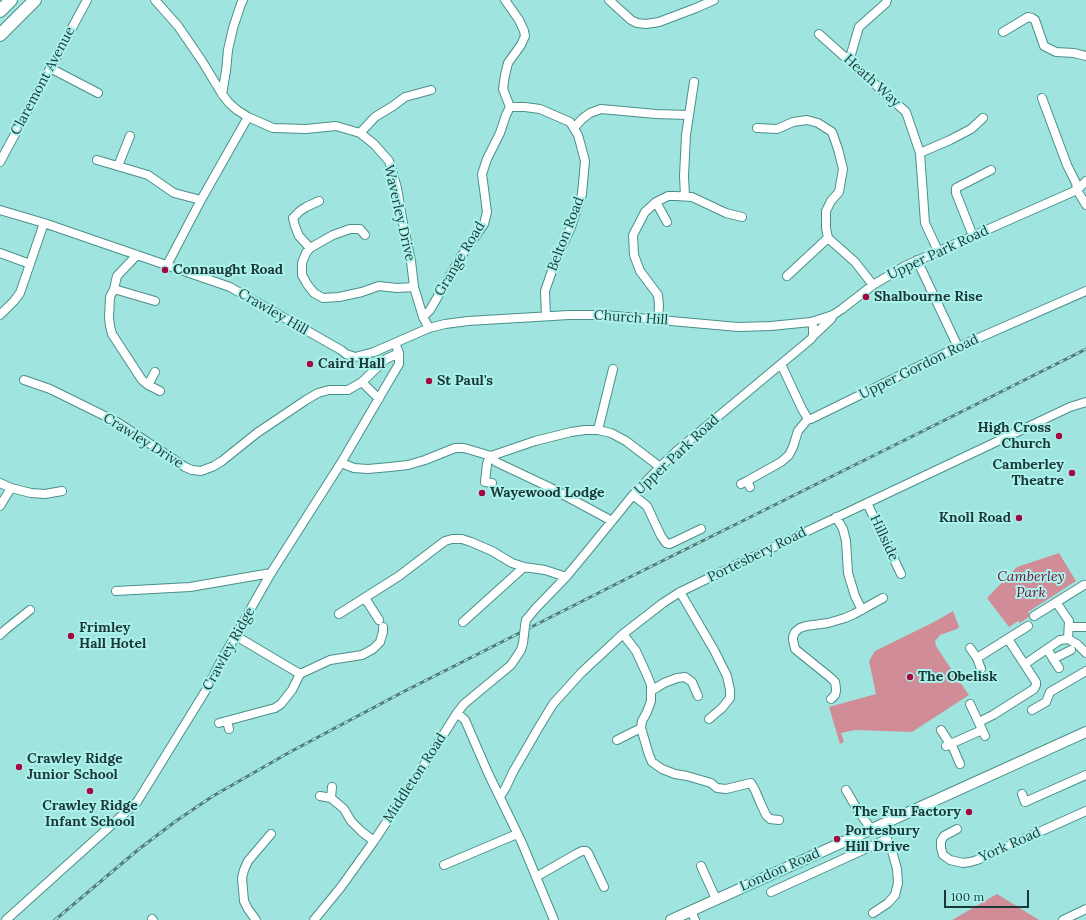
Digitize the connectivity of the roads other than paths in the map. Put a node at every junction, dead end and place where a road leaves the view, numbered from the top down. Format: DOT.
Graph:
graph roads {
  1 [pos="11,0"];
  2 [pos="35,0"];
  3 [pos="87,0"];
  4 [pos="155,0"];
  5 [pos="244,0"];
  6 [pos="505,0"];
  7 [pos="609,0"];
  8 [pos="714,0"];
  9 [pos="887,0"];
  10 [pos="0,11"];
  11 [pos="1003,32"];
  12 [pos="819,34"];
  13 [pos="0,35"];
  14 [pos="1086,56"];
  15 [pos="849,61"];
  16 [pos="50,68"];
  17 [pos="694,82"];
  18 [pos="431,90"];
  19 [pos="98,93"];
  20 [pos="222,94"];
  21 [pos="1042,98"];
  22 [pos="510,107"];
  23 [pos="688,115"];
  24 [pos="248,117"];
  25 [pos="983,118"];
  26 [pos="574,128"];
  27 [pos="757,128"];
  28 [pos="360,133"];
  29 [pos="130,136"];
  30 [pos="920,153"];
  31 [pos="97,160"];
  32 [pos="0,162"];
  33 [pos="118,166"];
  34 [pos="991,170"];
  35 [pos="1086,181"];
  36 [pos="1077,190"];
  37 [pos="685,196"];
  38 [pos="201,200"];
  39 [pos="320,201"];
  40 [pos="656,202"];
  41 [pos="1086,205"];
  42 [pos="0,210"];
  43 [pos="742,217"];
  44 [pos="667,218"];
  45 [pos="44,223"];
  46 [pos="365,234"];
  47 [pos="973,236"];
  48 [pos="828,238"];
  49 [pos="310,248"];
  50 [pos="938,251"];
  51 [pos="0,254"];
  52 [pos="137,255"];
  53 [pos="917,260"];
  54 [pos="30,264"];
  55 [pos="167,265"];
  56 [pos="787,276"];
  57 [pos="873,285"];
  58 [pos="414,287"];
  59 [pos="114,289"];
  60 [pos="1086,290"];
  61 [pos="155,301"];
  62 [pos="0,314"];
  63 [pos="833,315"];
  64 [pos="546,316"];
  65 [pos="423,317"];
  66 [pos="658,319"];
  67 [pos="811,322"];
  68 [pos="428,328"];
  69 [pos="813,336"];
  70 [pos="395,343"];
  71 [pos="958,346"];
  72 [pos="399,353"];
  73 [pos="781,364"];
  74 [pos="612,369"];
  75 [pos="155,372"];
  76 [pos="24,380"];
  77 [pos="362,382"];
  78 [pos="148,385"];
  79 [pos="160,391"];
  80 [pos="379,399"];
  81 [pos="1086,402"];
  82 [pos="808,418"];
  83 [pos="598,430"];
  84 [pos="492,457"];
  85 [pos="340,463"];
  86 [pos="660,467"];
  87 [pos="0,483"];
  88 [pos="492,483"];
  89 [pos="746,484"];
  90 [pos="11,488"];
  91 [pos="62,491"];
  92 [pos="633,495"];
  93 [pos="867,503"];
  94 [pos="0,506"];
  95 [pos="836,518"];
  96 [pos="612,521"];
  97 [pos="702,529"];
  98 [pos="524,567"];
  99 [pos="271,573"];
  100 [pos="901,574"];
  101 [pos="566,577"];
  102 [pos="1084,584"];
  103 [pos="116,591"];
  104 [pos="680,592"];
  105 [pos="365,598"];
  106 [pos="883,598"];
  107 [pos="1056,602"];
  108 [pos="30,610"];
  109 [pos="862,610"];
  110 [pos="338,614"];
  111 [pos="1034,616"];
  112 [pos="463,622"];
  113 [pos="1028,626"];
  114 [pos="1069,627"];
  115 [pos="1086,627"];
  116 [pos="623,634"];
  117 [pos="0,635"];
  118 [pos="236,636"];
  119 [pos="1008,639"];
  120 [pos="1068,639"];
  121 [pos="523,643"];
  122 [pos="970,648"];
  123 [pos="1047,649"];
  124 [pos="1071,650"];
  125 [pos="1086,653"];
  126 [pos="977,658"];
  127 [pos="1053,659"];
  128 [pos="1025,664"];
  129 [pos="1059,668"];
  130 [pos="981,669"];
  131 [pos="1086,671"];
  132 [pos="300,674"];
  133 [pos="651,691"];
  134 [pos="698,696"];
  135 [pos="831,699"];
  136 [pos="970,704"];
  137 [pos="1032,710"];
  138 [pos="457,713"];
  139 [pos="709,719"];
  140 [pos="225,724"];
  141 [pos="641,728"];
  142 [pos="982,729"];
  143 [pos="941,730"];
  144 [pos="1086,732"];
  145 [pos="617,740"];
  146 [pos="949,744"];
  147 [pos="960,764"];
  148 [pos="1086,775"];
  149 [pos="332,787"];
  150 [pos="846,790"];
  151 [pos="1022,794"];
  152 [pos="320,796"];
  153 [pos="500,797"];
  154 [pos="331,798"];
  155 [pos="1086,811"];
  156 [pos="779,820"];
  157 [pos="876,827"];
  158 [pos="957,829"];
  159 [pos="271,834"];
  160 [pos="517,834"];
  161 [pos="887,839"];
  162 [pos="374,841"];
  163 [pos="444,865"];
  164 [pos="701,866"];
  165 [pos="536,877"];
  166 [pos="604,887"];
  167 [pos="771,892"];
  168 [pos="716,899"];
  169 [pos="1086,909"];
  170 [pos="873,913"];
  171 [pos="693,916"];
  172 [pos="6,920"];
  173 [pos="256,920"];
  174 [pos="315,920"];
  175 [pos="554,920"];
  176 [pos="671,920"];
  177 [pos="1064,920"];
  1 -- 10 [label="highway"];
  2 -- 13 [label="highway"];
  3 -- 16 [label="street, Claremont Avenue"];
  4 -- 20 [label="street, Waverley Drive"];
  5 -- 20 [label="street"];
  6 -- 22 [label="street"];
  7 -- 8 [label="street"];
  9 -- 15 [label="street"];
  11 -- 14 [label="street"];
  12 -- 15 [label="street, Heath Way"];
  15 -- 30 [label="street, Heath Way"];
  16 -- 19 [label="street"];
  16 -- 32 [label="street, Claremont Avenue"];
  17 -- 23 [label="street"];
  18 -- 28 [label="street"];
  20 -- 24 [label="street, Waverley Drive"];
  21 -- 36 [label="street"];
  22 -- 26 [label="street"];
  22 -- 65 [label="street, Grange Road"];
  23 -- 26 [label="street"];
  23 -- 37 [label="street"];
  24 -- 28 [label="street, Waverley Drive"];
  24 -- 38 [label="street"];
  25 -- 30 [label="street"];
  26 -- 64 [label="street, Belton Road"];
  27 -- 48 [label="street"];
  28 -- 58 [label="street, Waverley Drive"];
  29 -- 33 [label="street"];
  30 -- 50 [label="street, Heath Way"];
  31 -- 33 [label="street"];
  33 -- 38 [label="street"];
  34 -- 47 [label="street"];
  35 -- 36 [label="street"];
  36 -- 41 [label="street"];
  36 -- 47 [label="street, Upper Park Road"];
  37 -- 40 [label="street"];
  37 -- 43 [label="street"];
  38 -- 55 [label="street"];
  39 -- 49 [label="street"];
  40 -- 44 [label="street"];
  40 -- 66 [label="street"];
  42 -- 45 [label="street, Crawley Hill"];
  45 -- 52 [label="street, Crawley Hill"];
  45 -- 54 [label="street"];
  46 -- 49 [label="street"];
  47 -- 50 [label="street, Upper Park Road"];
  48 -- 56 [label="street"];
  48 -- 57 [label="street"];
  49 -- 58 [label="street"];
  50 -- 53 [label="street, Upper Park Road"];
  51 -- 54 [label="street"];
  52 -- 55 [label="street, Crawley Hill"];
  52 -- 59 [label="street"];
  53 -- 57 [label="street, Upper Park Road"];
  53 -- 71 [label="street"];
  54 -- 62 [label="street"];
  55 -- 70 [label="street, Crawley Hill"];
  57 -- 63 [label="street, Upper Park Road"];
  58 -- 65 [label="street, Waverley Drive"];
  59 -- 61 [label="street"];
  59 -- 78 [label="street"];
  60 -- 71 [label="street, Upper Gordon Road"];
  63 -- 67 [label="street, Church Hill"];
  63 -- 69 [label="street, Upper Park Road"];
  64 -- 66 [label="street, Church Hill"];
  64 -- 68 [label="street, Church Hill"];
  65 -- 68 [label="street, Waverley Drive"];
  66 -- 67 [label="street, Church Hill"];
  67 -- 69 [label="street"];
  68 -- 70 [label="street, Crawley Hill"];
  69 -- 73 [label="street, Upper Park Road"];
  70 -- 72 [label="street"];
  71 -- 82 [label="street, Upper Gordon Road"];
  72 -- 77 [label="street, Crawley Drive"];
  72 -- 80 [label="street, Crawley Ridge"];
  73 -- 82 [label="street"];
  73 -- 86 [label="street, Upper Park Road"];
  74 -- 83 [label="street"];
  75 -- 78 [label="street"];
  76 -- 77 [label="street, Crawley Drive"];
  77 -- 80 [label="street"];
  78 -- 79 [label="street"];
  80 -- 85 [label="street, Crawley Ridge"];
  81 -- 93 [label="street, Portesbery Road"];
  82 -- 89 [label="street"];
  83 -- 84 [label="street"];
  83 -- 86 [label="street"];
  84 -- 85 [label="street"];
  84 -- 88 [label="street"];
  84 -- 96 [label="street"];
  85 -- 99 [label="street, Crawley Ridge"];
  86 -- 92 [label="street, Upper Park Road"];
  87 -- 90 [label="street"];
  90 -- 91 [label="street"];
  90 -- 94 [label="street"];
  92 -- 96 [label="street, Upper Park Road"];
  92 -- 97 [label="street"];
  93 -- 95 [label="street, Portesbery Road"];
  93 -- 100 [label="street, Hillside"];
  95 -- 104 [label="street, Portesbery Road"];
  95 -- 109 [label="street"];
  96 -- 101 [label="street, Upper Park Road"];
  98 -- 101 [label="street"];
  98 -- 105 [label="street"];
  98 -- 112 [label="street"];
  99 -- 103 [label="street"];
  99 -- 118 [label="street, Crawley Ridge"];
  101 -- 121 [label="street, Upper Park Road, bridge"];
  102 -- 107 [label="street"];
  104 -- 116 [label="street, Portesbery Road"];
  104 -- 139 [label="street"];
  105 -- 110 [label="street"];
  105 -- 132 [label="street"];
  106 -- 109 [label="street"];
  107 -- 111 [label="street"];
  107 -- 114 [label="street"];
  108 -- 117 [label="street"];
  109 -- 135 [label="street"];
  113 -- 119 [label="street"];
  114 -- 115 [label="street"];
  114 -- 120 [label="street"];
  116 -- 133 [label="street"];
  116 -- 153 [label="street, Portesbery Road"];
  118 -- 132 [label="street"];
  118 -- 172 [label="street, Crawley Ridge"];
  119 -- 126 [label="street"];
  119 -- 128 [label="street"];
  120 -- 123 [label="street"];
  120 -- 125 [label="street"];
  121 -- 138 [label="street, Middleton Road"];
  122 -- 126 [label="street"];
  123 -- 127 [label="street"];
  123 -- 128 [label="street"];
  124 -- 127 [label="street"];
  126 -- 130 [label="street"];
  127 -- 129 [label="street"];
  128 -- 142 [label="street"];
  131 -- 137 [label="street"];
  132 -- 140 [label="street"];
  133 -- 134 [label="street"];
  133 -- 141 [label="street"];
  136 -- 142 [label="street"];
  138 -- 153 [label="street"];
  138 -- 162 [label="street, Middleton Road"];
  141 -- 145 [label="street"];
  141 -- 156 [label="street"];
  142 -- 146 [label="street"];
  143 -- 146 [label="street"];
  144 -- 157 [label="main road, London Road"];
  146 -- 147 [label="street"];
  148 -- 151 [label="street"];
  149 -- 154 [label="street"];
  150 -- 157 [label="street"];
  152 -- 154 [label="street"];
  153 -- 160 [label="street"];
  154 -- 162 [label="street"];
  155 -- 158 [label="street, York Road"];
  157 -- 161 [label="street"];
  157 -- 168 [label="main road, London Road"];
  159 -- 173 [label="street"];
  160 -- 163 [label="street"];
  160 -- 165 [label="street"];
  161 -- 167 [label="street, London Road"];
  161 -- 170 [label="street"];
  162 -- 174 [label="street, Middleton Road"];
  164 -- 168 [label="street"];
  165 -- 166 [label="street"];
  165 -- 175 [label="street"];
  168 -- 171 [label="main road, London Road"];
  169 -- 177 [label="street"];
  171 -- 176 [label="main road, London Road"];
}
